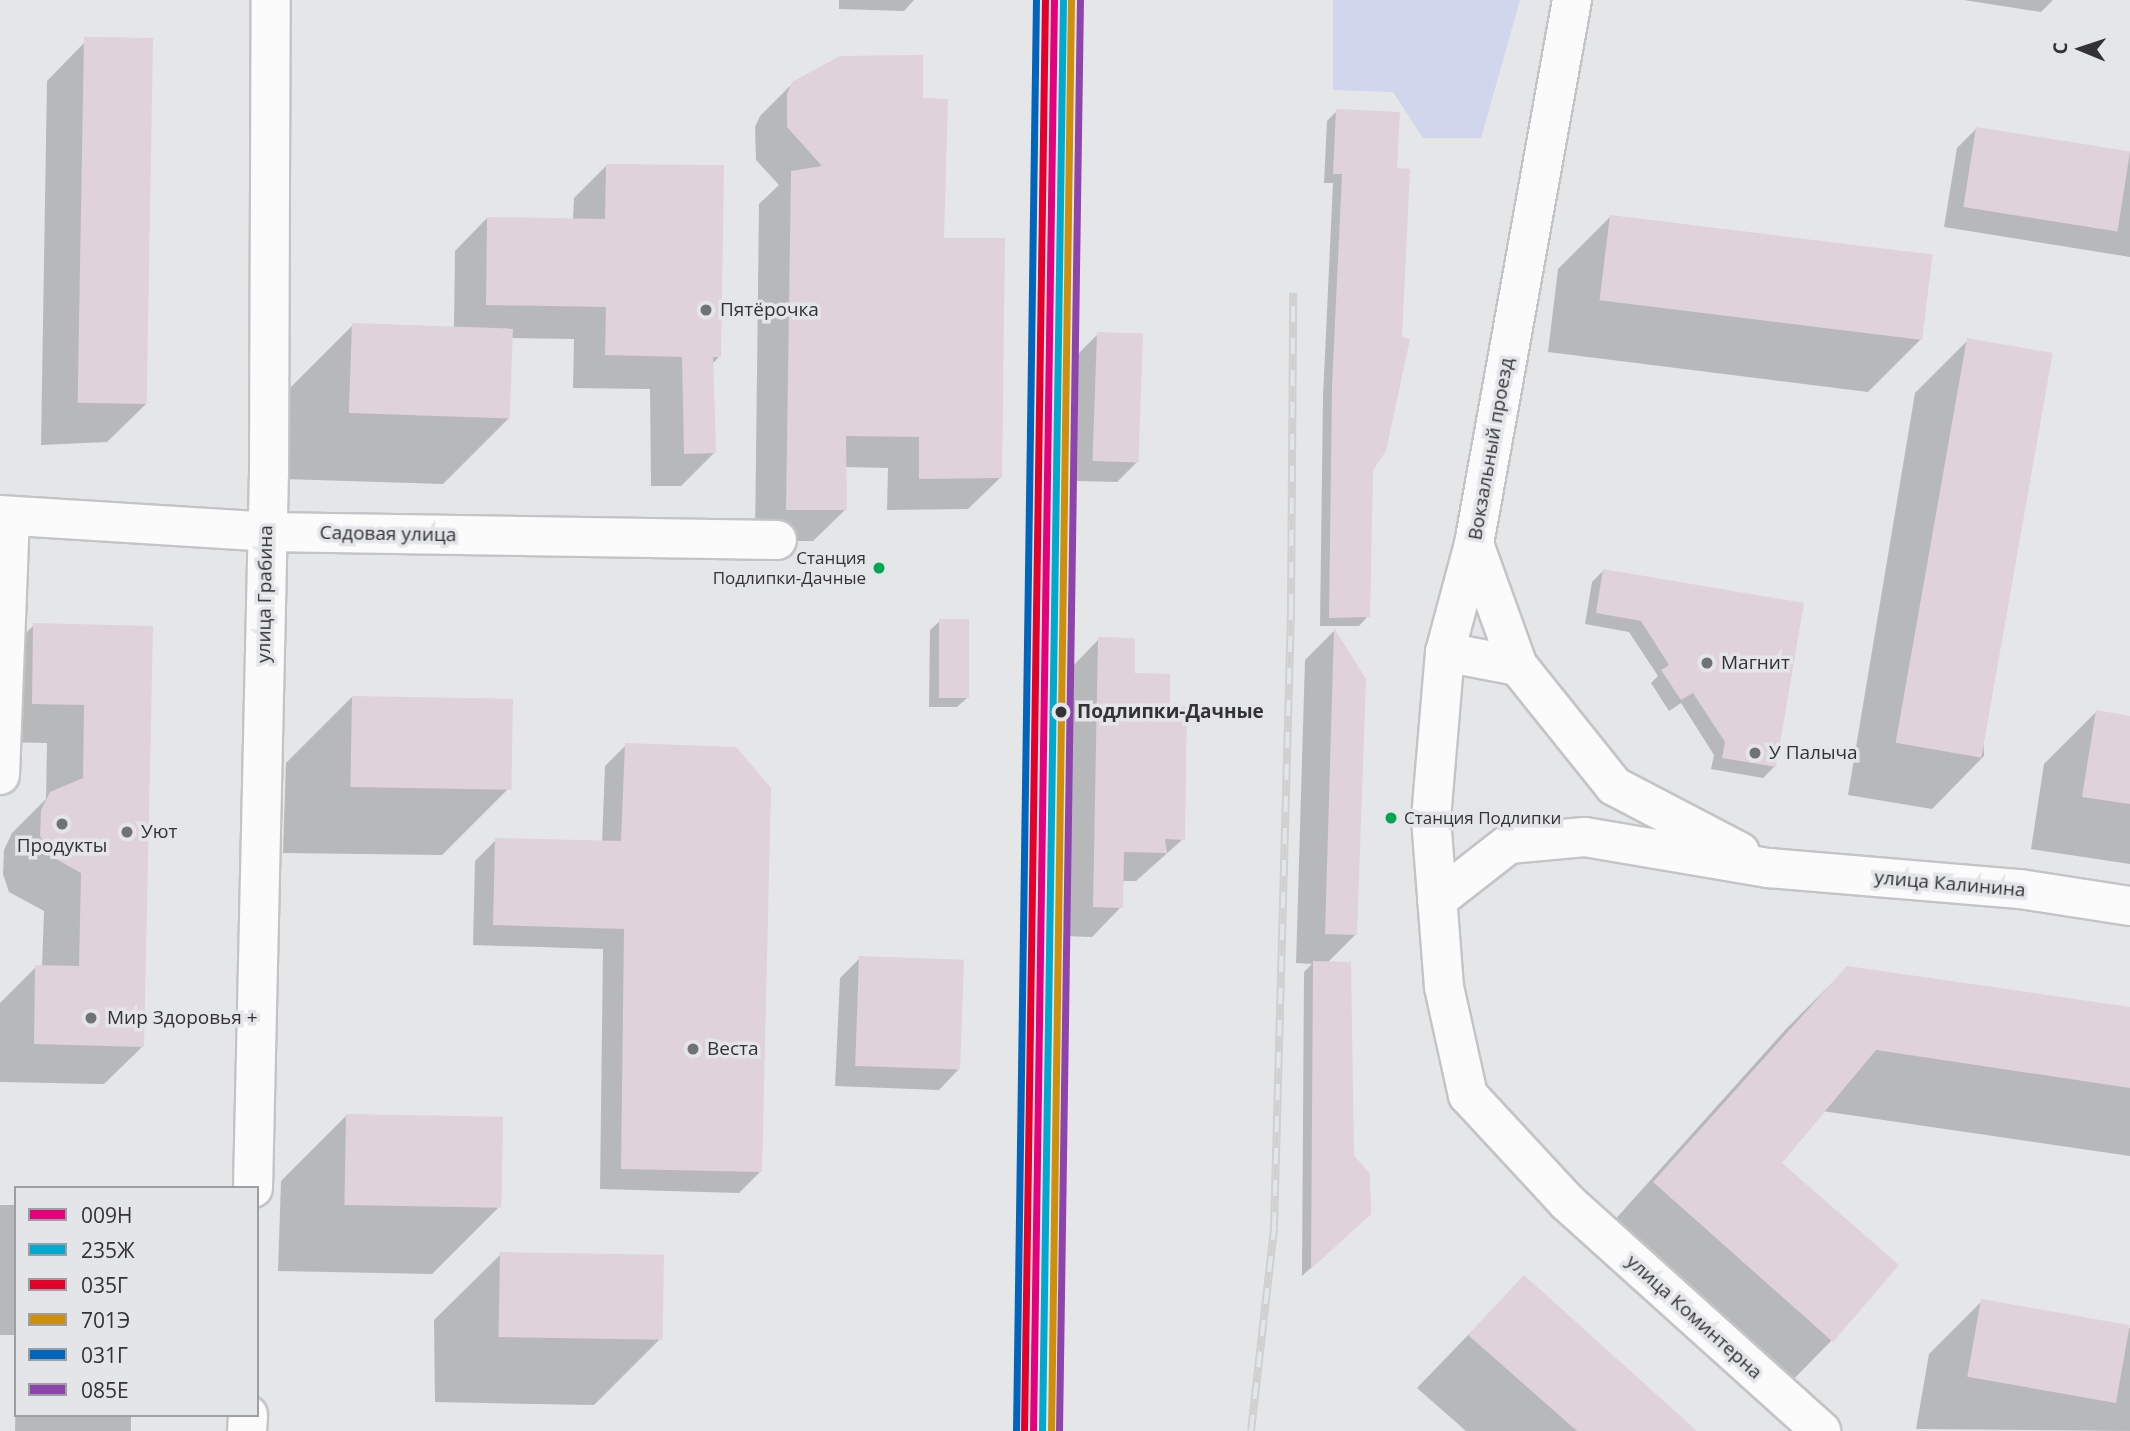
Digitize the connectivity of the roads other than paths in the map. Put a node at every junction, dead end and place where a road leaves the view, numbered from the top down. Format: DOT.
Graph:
graph roads {
  1 [pos="271,0"];
  2 [pos="1572,0"];
  3 [pos="5,515"];
  4 [pos="267,532"];
  5 [pos="777,540"];
  6 [pos="1474,544"];
  7 [pos="1445,652"];
  8 [pos="1518,666"];
  9 [pos="0,775"];
  10 [pos="1769,868"];
  11 [pos="1437,900"];
  12 [pos="2130,906"];
  13 [pos="253,1186"];
  14 [pos="1821,1431"];
  1 -- 4 [label="street, улица Грабина"];
  2 -- 6 [label="street, Вокзальный проезд"];
  3 -- 4 [label="street, Садовая улица"];
  3 -- 9 [label="street"];
  4 -- 5 [label="street, Садовая улица"];
  4 -- 13 [label="street, улица Грабина"];
  6 -- 7 [label="street, Вокзальный проезд"];
  6 -- 8 [label="street"];
  7 -- 8 [label="street"];
  7 -- 11 [label="street, Вокзальный проезд"];
  8 -- 10 [label="street"];
  10 -- 11 [label="street, улица Калинина"];
  10 -- 12 [label="street, улица Калинина"];
  11 -- 14 [label="street, улица Коминтерна"];
}
